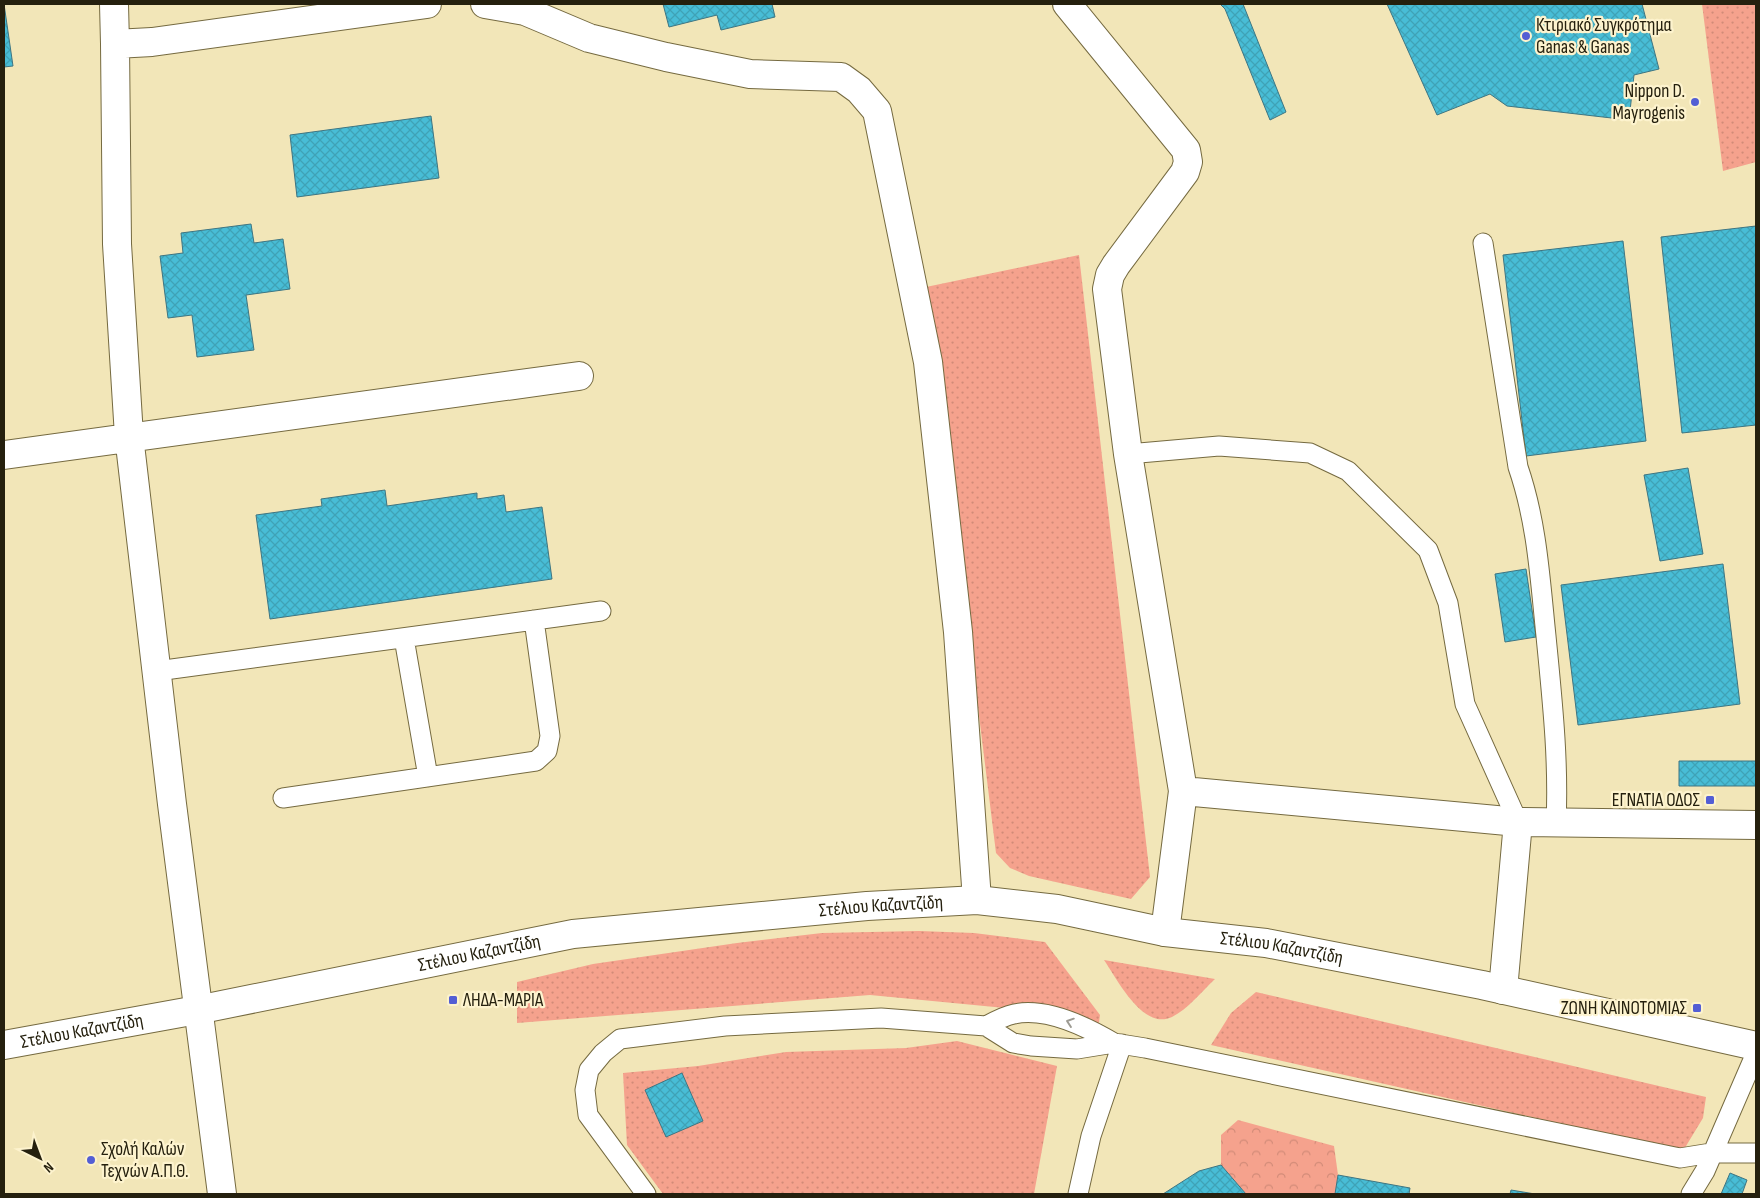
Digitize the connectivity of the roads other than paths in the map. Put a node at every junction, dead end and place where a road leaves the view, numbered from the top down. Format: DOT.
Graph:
graph roads {
  1 [pos="114,4"];
  2 [pos="427,4"];
  3 [pos="485,4"];
  4 [pos="1067,4"];
  5 [pos="115,44"];
  6 [pos="1483,243"];
  7 [pos="579,376"];
  8 [pos="129,436"];
  9 [pos="1128,454"];
  10 [pos="4,455"];
  11 [pos="601,611"];
  12 [pos="534,620"];
  13 [pos="404,638"];
  14 [pos="157,672"];
  15 [pos="428,777"];
  16 [pos="1183,791"];
  17 [pos="283,798"];
  18 [pos="1518,822"];
  19 [pos="1556,823"];
  20 [pos="1756,825"];
  21 [pos="977,900"];
  22 [pos="1165,932"];
  23 [pos="1503,990"];
  24 [pos="197,1010"];
  25 [pos="986,1026"];
  26 [pos="1118,1044"];
  27 [pos="4,1045"];
  28 [pos="1756,1046"];
  29 [pos="1756,1053"];
  30 [pos="1756,1152"];
  31 [pos="1711,1153"];
  32 [pos="1680,1158"];
  33 [pos="1693,1192"];
  34 [pos="222,1194"];
  35 [pos="646,1194"];
  36 [pos="1078,1194"];
  1 -- 5 [label="street"];
  2 -- 5 [label="street"];
  3 -- 21 [label="street"];
  4 -- 9 [label="street"];
  5 -- 8 [label="street"];
  6 -- 19 [label="lane"];
  7 -- 8 [label="street"];
  8 -- 10 [label="street"];
  8 -- 14 [label="street"];
  9 -- 16 [label="street"];
  9 -- 18 [label="lane"];
  11 -- 12 [label="lane"];
  12 -- 13 [label="lane"];
  12 -- 15 [label="lane"];
  13 -- 14 [label="lane"];
  13 -- 15 [label="lane"];
  14 -- 24 [label="street"];
  15 -- 17 [label="lane"];
  16 -- 18 [label="street"];
  16 -- 22 [label="street"];
  18 -- 19 [label="street"];
  18 -- 23 [label="street"];
  19 -- 20 [label="street"];
  21 -- 22 [label="street, Στέλιου Καζαντζίδη"];
  21 -- 24 [label="street, Στέλιου Καζαντζίδη"];
  22 -- 23 [label="street, Στέλιου Καζαντζίδη"];
  23 -- 28 [label="street, Στέλιου Καζαντζίδη"];
  24 -- 27 [label="street, Στέλιου Καζαντζίδη"];
  24 -- 34 [label="street"];
  25 -- 26 [label="lane"];
  26 -- 25 [label="lane, one-way"];
  25 -- 35 [label="lane"];
  26 -- 32 [label="lane"];
  26 -- 36 [label="lane"];
  29 -- 31 [label="lane"];
  30 -- 31 [label="lane"];
  31 -- 32 [label="lane"];
  31 -- 33 [label="lane"];
  32 -- 33 [label="lane"];
}
